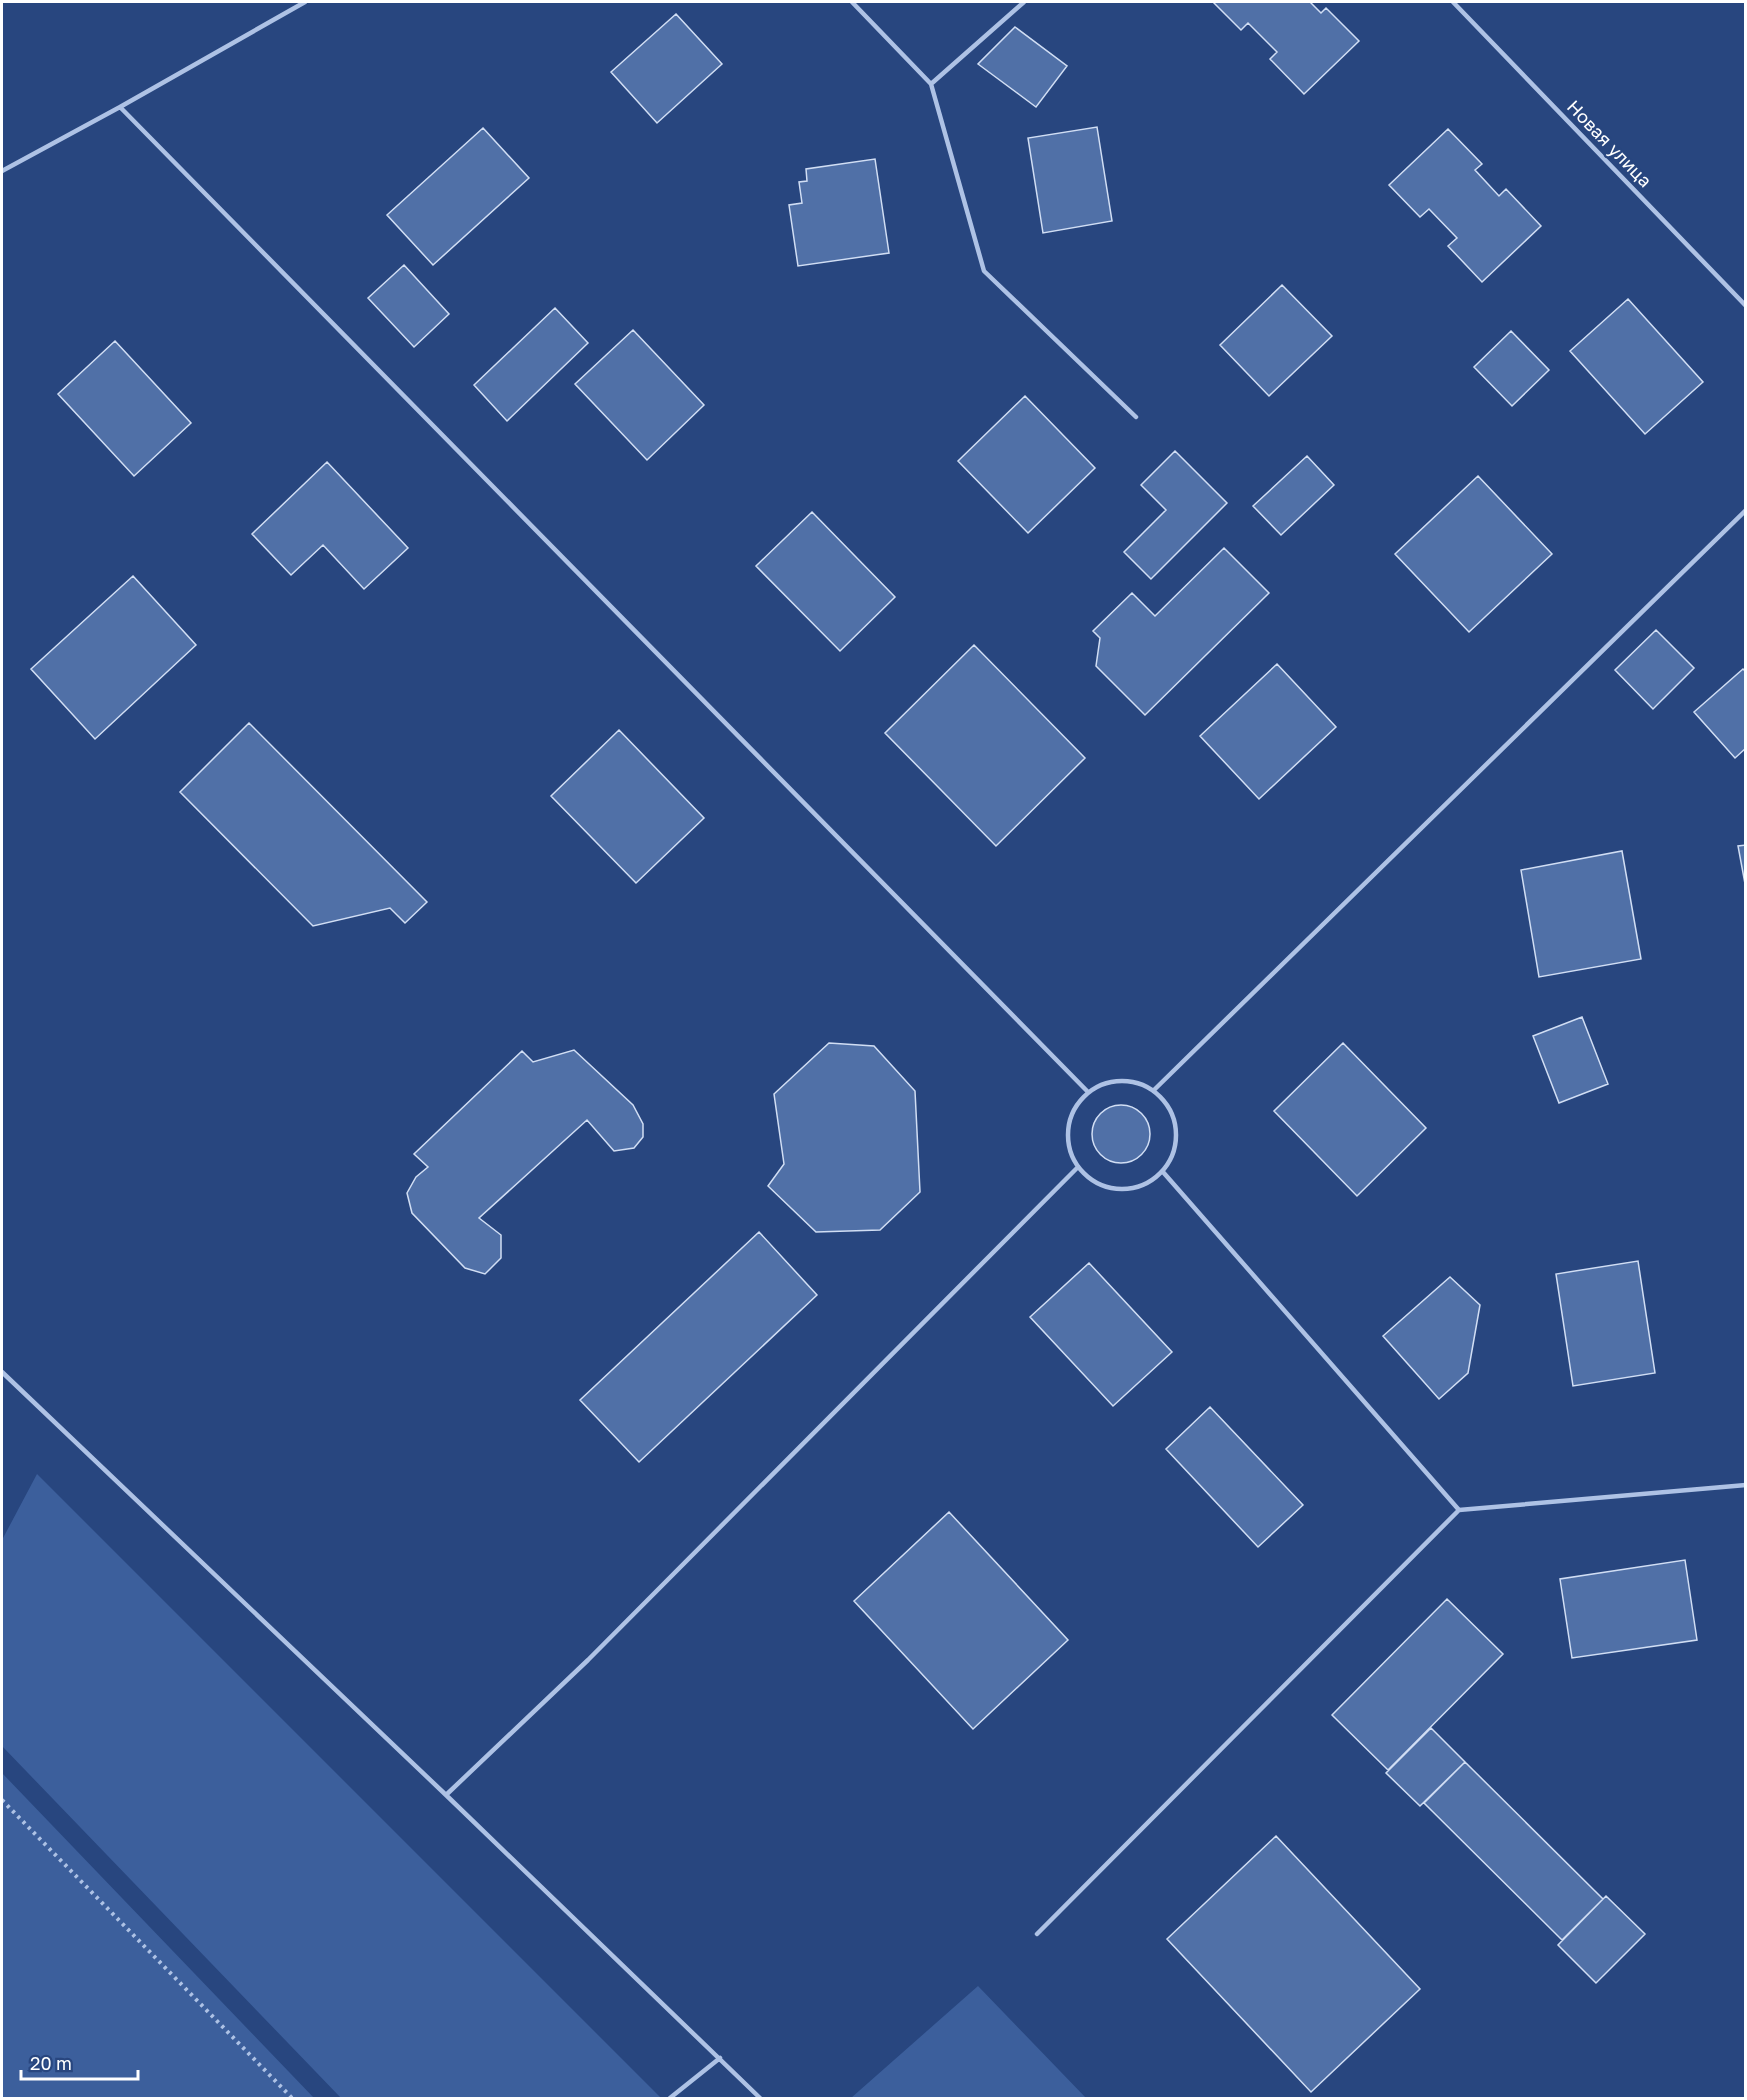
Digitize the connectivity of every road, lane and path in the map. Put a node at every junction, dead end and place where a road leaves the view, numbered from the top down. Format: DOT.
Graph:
graph roads {
  1 [pos="305,2"];
  2 [pos="852,2"];
  3 [pos="1024,2"];
  4 [pos="1453,2"];
  5 [pos="931,84"];
  6 [pos="120,107"];
  7 [pos="2,171"];
  8 [pos="1746,306"];
  9 [pos="1136,417"];
  10 [pos="1746,510"];
  11 [pos="1154,1090"];
  12 [pos="1088,1092"];
  13 [pos="1078,1167"];
  14 [pos="1163,1172"];
  15 [pos="2,1372"];
  16 [pos="1746,1485"];
  17 [pos="1460,1510"];
  18 [pos="446,1795"];
  19 [pos="2,1800"];
  20 [pos="1037,1934"];
  21 [pos="720,2058"];
  22 [pos="292,2098"];
  23 [pos="670,2098"];
  24 [pos="760,2098"];
  1 -- 6 [label="lane"];
  2 -- 5 [label="lane"];
  3 -- 5 [label="lane"];
  4 -- 8 [label="lane, Новая улица"];
  5 -- 9 [label="lane"];
  6 -- 7 [label="lane"];
  6 -- 12 [label="lane"];
  10 -- 11 [label="lane"];
  11 -- 12 [label="lane"];
  11 -- 14 [label="lane"];
  12 -- 13 [label="lane"];
  13 -- 14 [label="lane"];
  13 -- 18 [label="lane"];
  14 -- 17 [label="lane"];
  15 -- 18 [label="lane"];
  16 -- 17 [label="lane"];
  17 -- 20 [label="lane"];
  18 -- 21 [label="lane"];
  19 -- 22 [label="path"];
  21 -- 23 [label="lane"];
  21 -- 24 [label="lane"];
}
